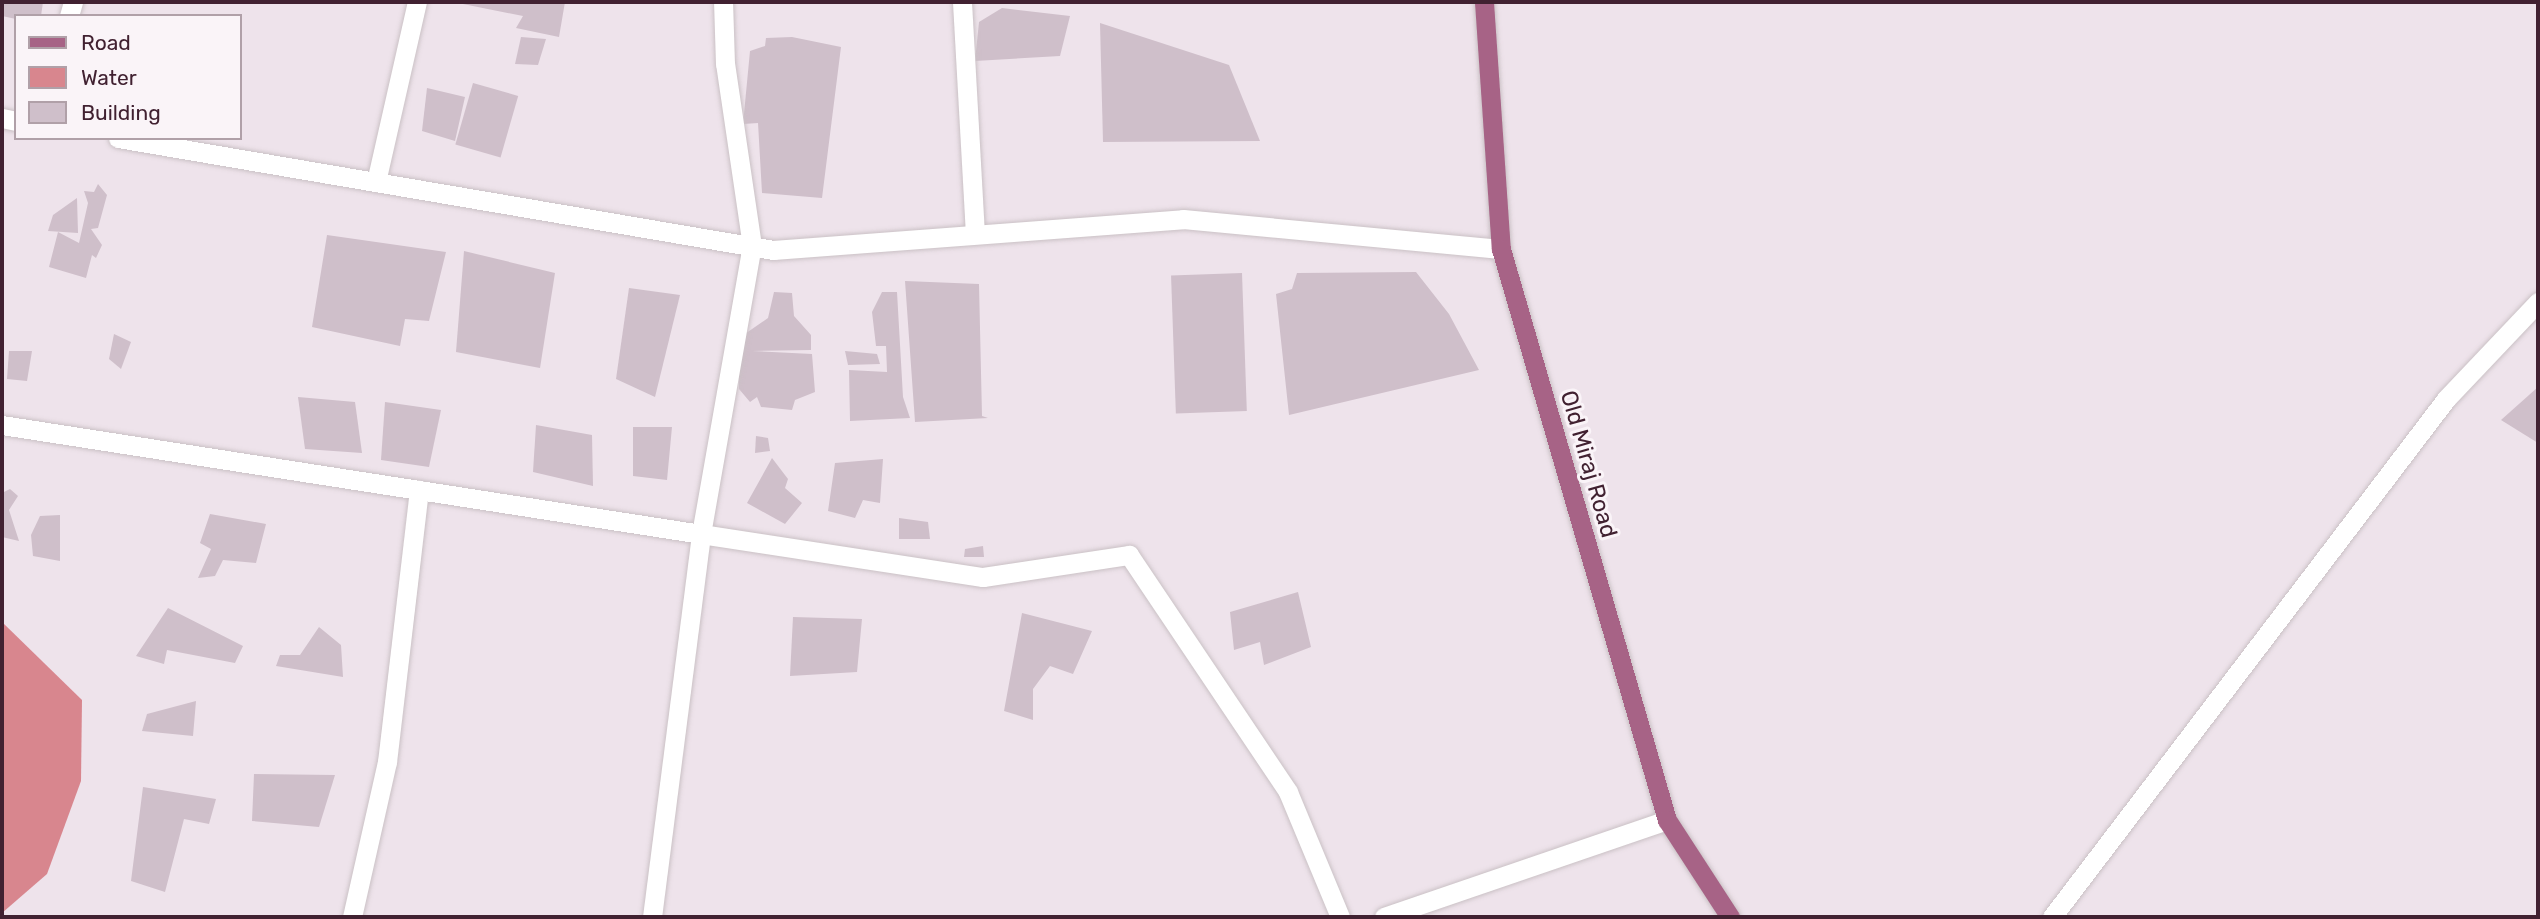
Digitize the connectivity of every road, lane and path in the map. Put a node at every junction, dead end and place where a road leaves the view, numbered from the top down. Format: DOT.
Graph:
graph roads {
  1 [pos="417,2"];
  2 [pos="723,2"];
  3 [pos="962,2"];
  4 [pos="1484,2"];
  5 [pos="129,140"];
  6 [pos="376,183"];
  7 [pos="975,234"];
  8 [pos="752,246"];
  9 [pos="1501,249"];
  10 [pos="2538,302"];
  11 [pos="2,425"];
  12 [pos="419,490"];
  13 [pos="701,534"];
  14 [pos="1667,820"];
  15 [pos="352,917"];
  16 [pos="652,917"];
  17 [pos="1340,917"];
  18 [pos="1384,917"];
  19 [pos="1730,917"];
  20 [pos="2052,917"];
  1 -- 6 [label="street"];
  2 -- 8 [label="street"];
  3 -- 7 [label="street"];
  4 -- 9 [label="main road, Old Miraj Road"];
  5 -- 6 [label="street"];
  6 -- 8 [label="street"];
  7 -- 8 [label="street"];
  7 -- 9 [label="street"];
  8 -- 13 [label="street"];
  9 -- 14 [label="main road, Old Miraj Road"];
  10 -- 20 [label="street"];
  11 -- 12 [label="street"];
  12 -- 13 [label="street"];
  12 -- 15 [label="street"];
  13 -- 16 [label="street"];
  13 -- 17 [label="street"];
  14 -- 18 [label="street"];
  14 -- 19 [label="main road, Old Miraj Road"];
}
